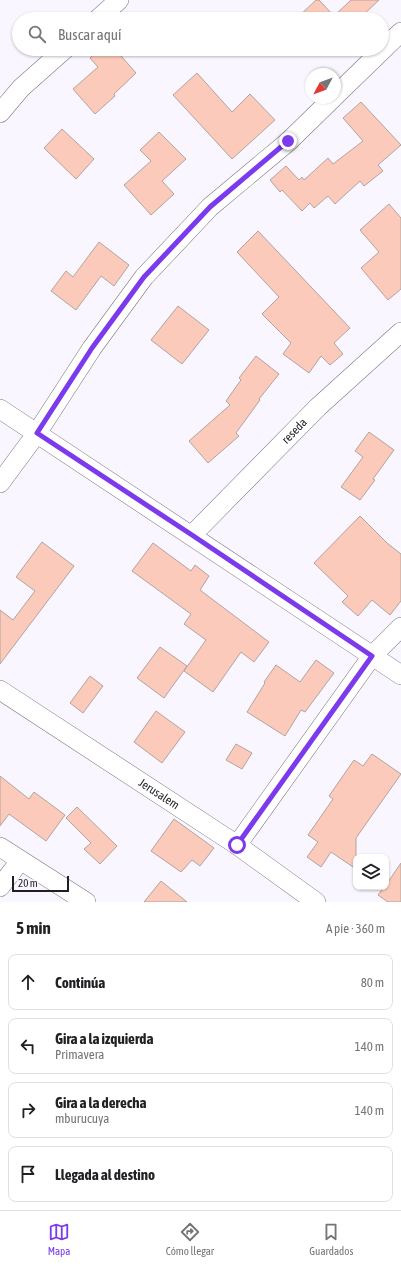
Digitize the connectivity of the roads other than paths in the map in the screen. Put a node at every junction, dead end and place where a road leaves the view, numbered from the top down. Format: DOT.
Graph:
graph roads {
  1 [pos="119,0"];
  2 [pos="106,12"];
  3 [pos="401,32"];
  4 [pos="389,44"];
  5 [pos="57,56"];
  6 [pos="376,56"];
  7 [pos="341,90"];
  8 [pos="327,104"];
  9 [pos="0,113"];
  10 [pos="401,332"];
  11 [pos="0,409"];
  12 [pos="37,433"];
  13 [pos="0,483"];
  14 [pos="192,535"];
  15 [pos="401,627"];
  16 [pos="372,656"];
  17 [pos="401,675"];
  18 [pos="0,690"];
  19 [pos="237,845"];
  20 [pos="0,847"];
  21 [pos="20,861"];
  22 [pos="0,887"];
  23 [pos="86,902"];
  24 [pos="316,902"];
  1 -- 2 [label="street"];
  3 -- 4 [label="street"];
  5 -- 9 [label="street"];
  6 -- 7 [label="street"];
  8 -- 12 [label="street"];
  10 -- 14 [label="street, reseda"];
  11 -- 12 [label="street"];
  12 -- 13 [label="street"];
  12 -- 14 [label="street"];
  14 -- 16 [label="street"];
  15 -- 16 [label="street"];
  16 -- 17 [label="street"];
  16 -- 19 [label="street"];
  18 -- 19 [label="street, Jerusalem"];
  19 -- 24 [label="street, Jerusalem"];
  20 -- 21 [label="street"];
  21 -- 22 [label="street"];
  21 -- 23 [label="street"];
}
